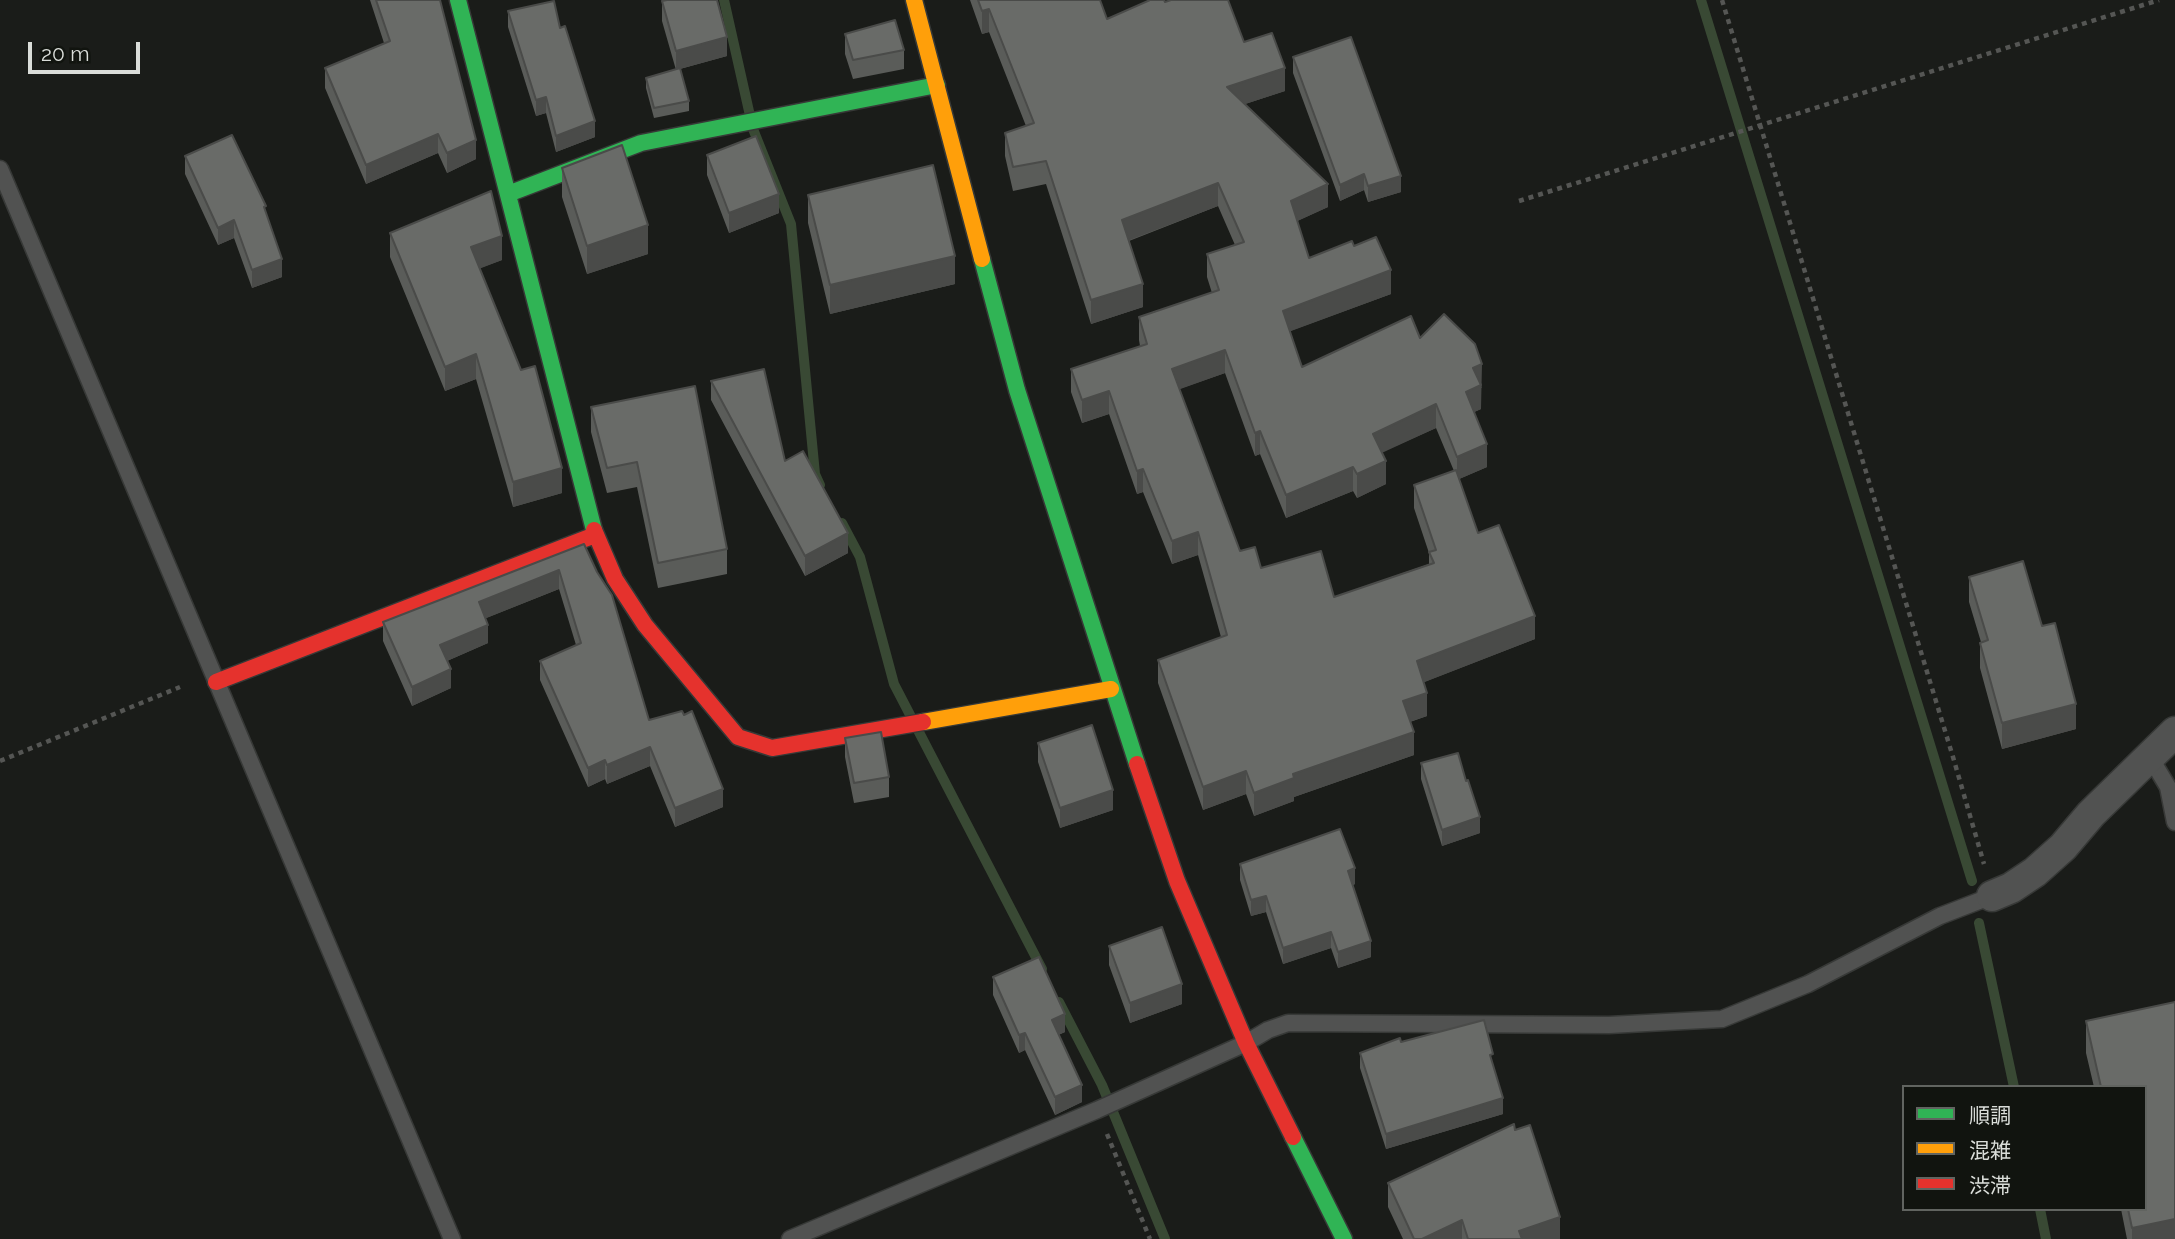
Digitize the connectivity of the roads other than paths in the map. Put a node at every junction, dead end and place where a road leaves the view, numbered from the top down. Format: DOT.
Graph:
graph roads {
  1 [pos="458,0"];
  2 [pos="914,0"];
  3 [pos="937,85"];
  4 [pos="0,169"];
  5 [pos="508,194"];
  6 [pos="595,535"];
  7 [pos="214,678"];
  8 [pos="1111,689"];
  9 [pos="2175,732"];
  10 [pos="2150,757"];
  11 [pos="2175,822"];
  12 [pos="1992,895"];
  13 [pos="1246,1044"];
  14 [pos="452,1239"];
  15 [pos="790,1239"];
  16 [pos="1344,1239"];
  1 -- 5 [label="street"];
  2 -- 3 [label="street"];
  3 -- 5 [label="street"];
  3 -- 8 [label="street"];
  4 -- 7 [label="lane"];
  5 -- 6 [label="street"];
  6 -- 7 [label="street"];
  6 -- 8 [label="street"];
  7 -- 14 [label="lane"];
  8 -- 13 [label="street"];
  9 -- 10 [label="street"];
  10 -- 11 [label="lane"];
  10 -- 12 [label="street"];
  12 -- 13 [label="lane"];
  13 -- 15 [label="lane"];
  13 -- 16 [label="street"];
}
